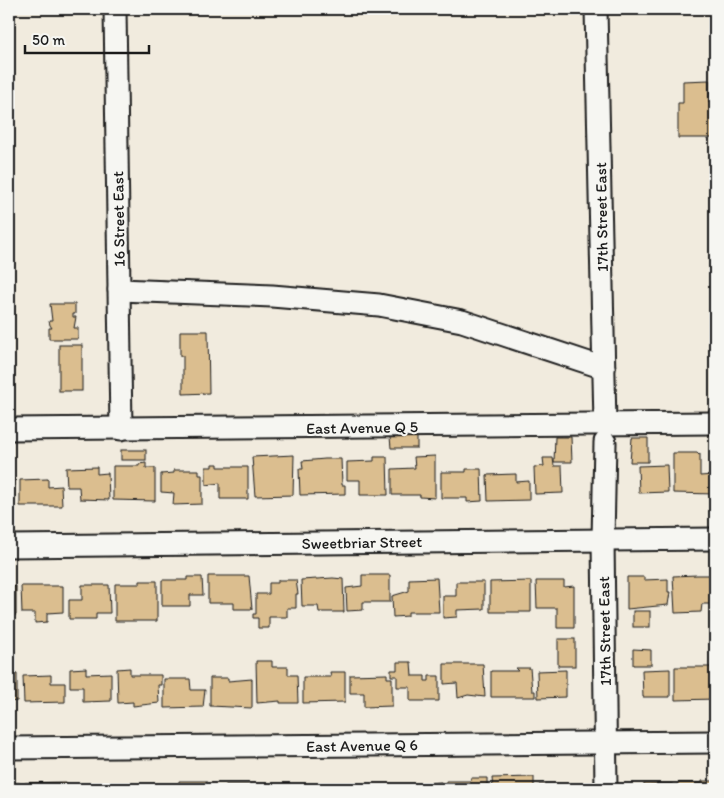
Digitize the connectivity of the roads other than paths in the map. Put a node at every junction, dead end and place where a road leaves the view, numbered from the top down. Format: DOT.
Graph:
graph roads {
  1 [pos="115,9"];
  2 [pos="596,9"];
  3 [pos="119,290"];
  4 [pos="604,368"];
  5 [pos="715,423"];
  6 [pos="9,429"];
  7 [pos="121,429"];
  8 [pos="605,433"];
  9 [pos="715,539"];
  10 [pos="603,540"];
  11 [pos="9,546"];
  12 [pos="605,742"];
  13 [pos="715,742"];
  14 [pos="9,748"];
  15 [pos="606,789"];
  1 -- 3 [label="street, 16 Street East"];
  2 -- 4 [label="street, 17th Street East"];
  3 -- 4 [label="street"];
  3 -- 7 [label="street, 16 Street East"];
  4 -- 8 [label="street, 17th Street East"];
  5 -- 8 [label="street, East Avenue Q 5"];
  6 -- 7 [label="street, East Avenue Q 5"];
  7 -- 8 [label="street, East Avenue Q 5"];
  8 -- 10 [label="street, 17th Street East"];
  9 -- 10 [label="street, Sweetbriar Street"];
  10 -- 11 [label="street, Sweetbriar Street"];
  10 -- 12 [label="street, 17th Street East"];
  12 -- 13 [label="street, East Avenue Q 6"];
  12 -- 14 [label="street, East Avenue Q 6"];
  12 -- 15 [label="street, 17th Street East"];
}
